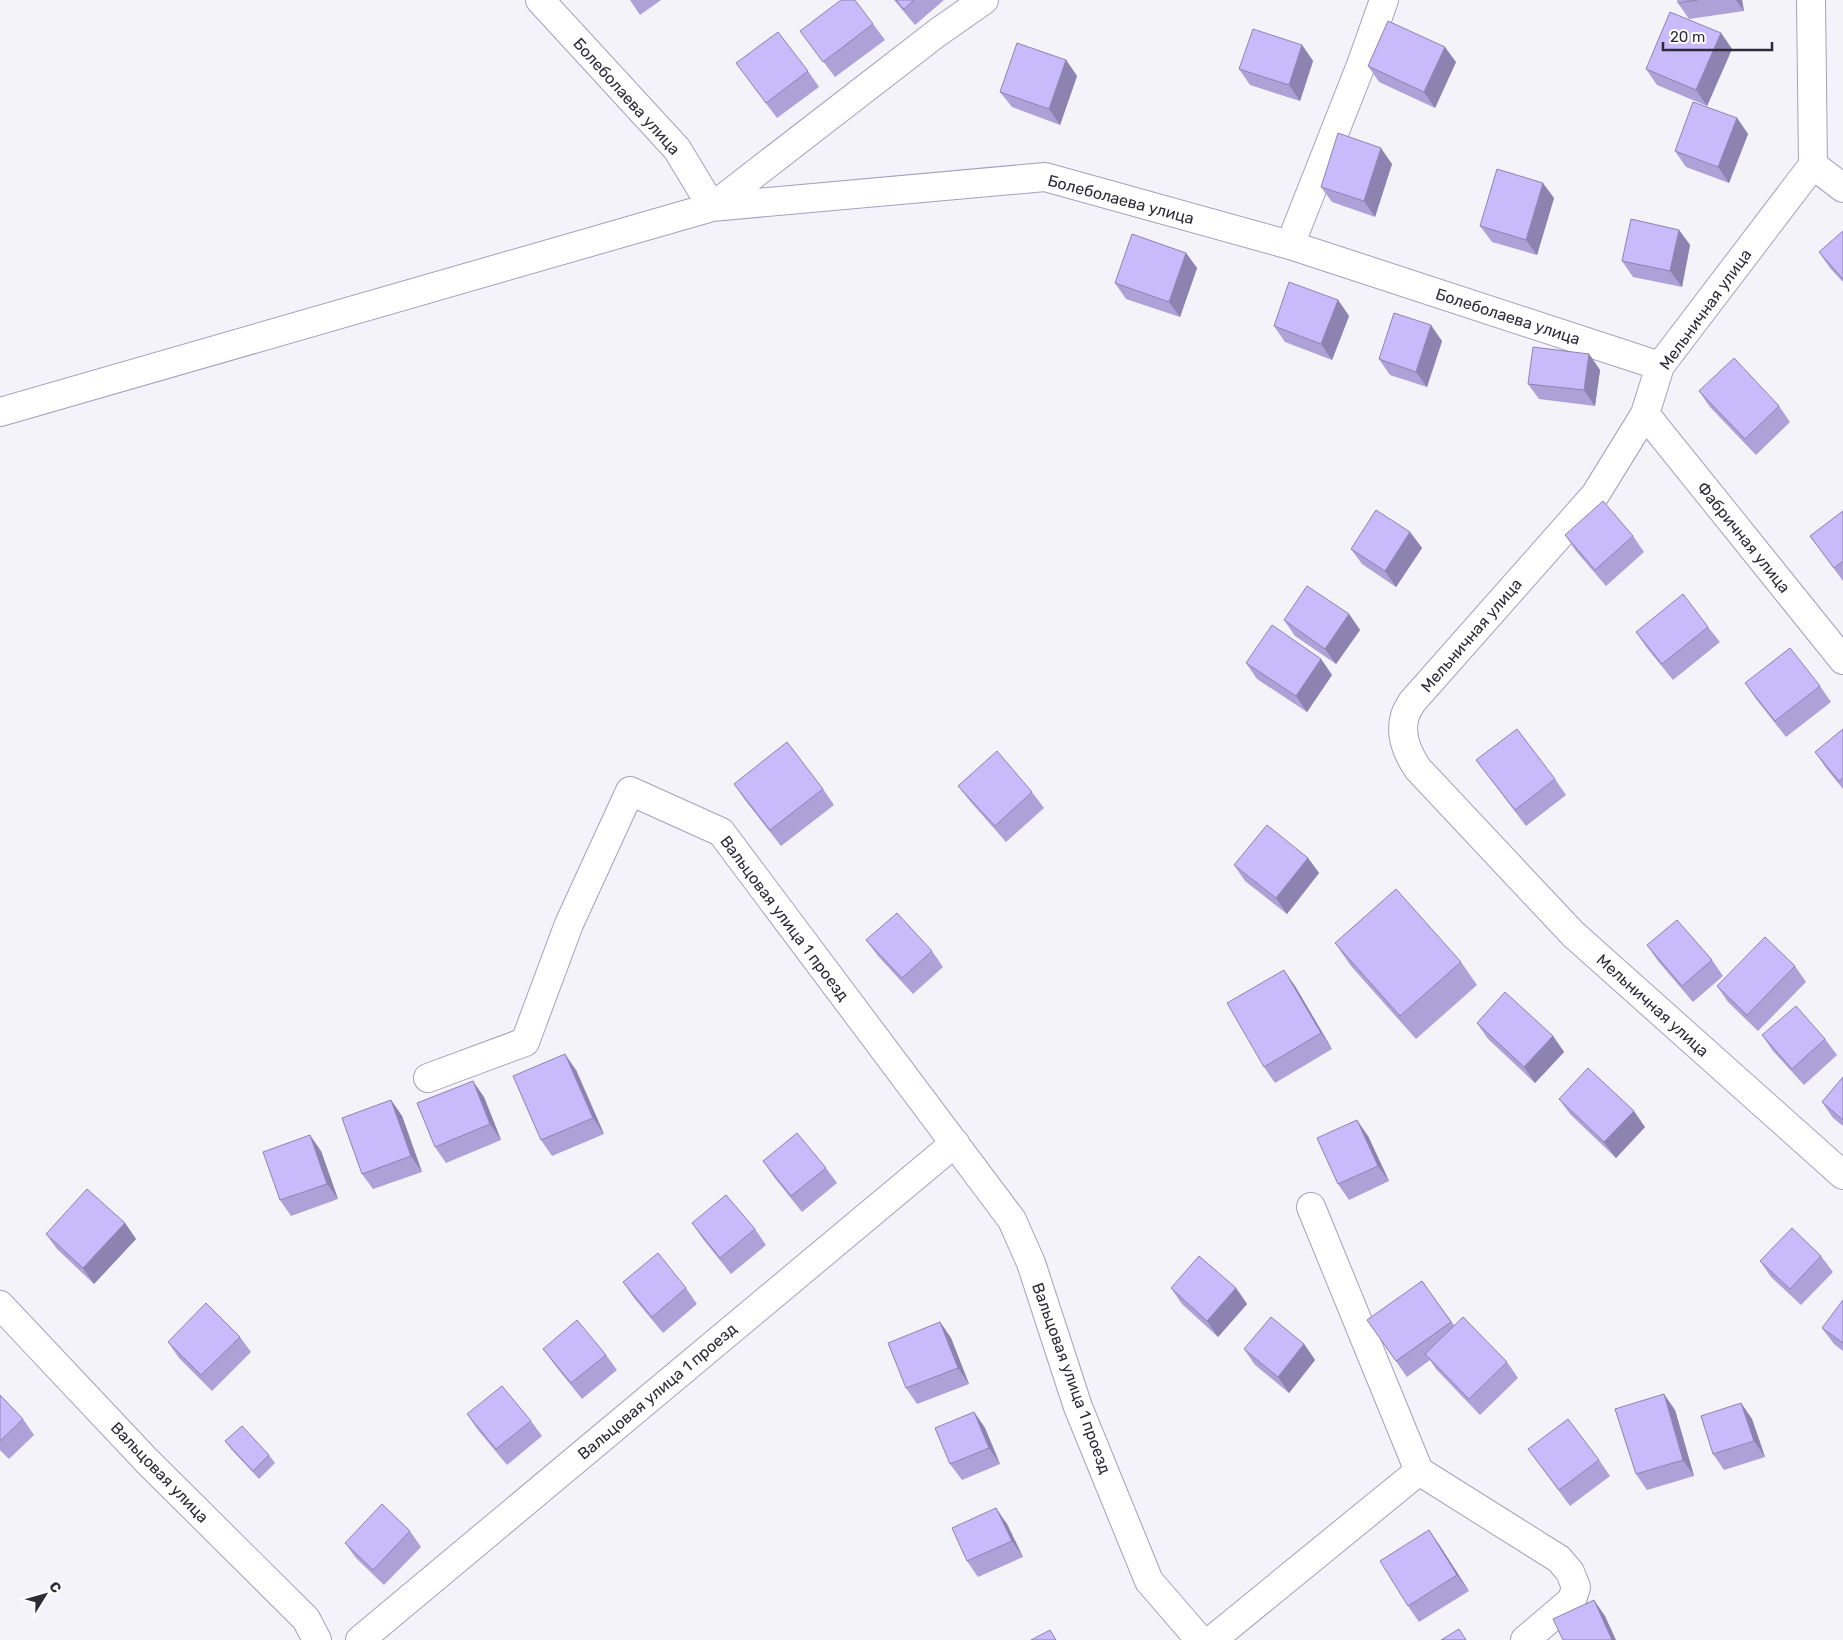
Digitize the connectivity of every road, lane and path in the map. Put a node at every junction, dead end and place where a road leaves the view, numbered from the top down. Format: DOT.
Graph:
graph roads {
  1 [pos="540,0"];
  2 [pos="984,0"];
  3 [pos="1384,0"];
  4 [pos="1811,0"];
  5 [pos="1813,165"];
  6 [pos="1843,188"];
  7 [pos="712,207"];
  8 [pos="1290,245"];
  9 [pos="1660,366"];
  10 [pos="0,412"];
  11 [pos="1645,414"];
  12 [pos="1843,660"];
  13 [pos="428,1078"];
  14 [pos="955,1143"];
  15 [pos="1843,1175"];
  16 [pos="1311,1207"];
  17 [pos="0,1305"];
  18 [pos="1419,1471"];
  19 [pos="317,1640"];
  20 [pos="360,1640"];
  21 [pos="1200,1640"];
  22 [pos="1212,1640"];
  23 [pos="1525,1640"];
  1 -- 7 [label="street, Болеболаева улица"];
  2 -- 7 [label="street"];
  3 -- 8 [label="street"];
  4 -- 5 [label="street"];
  5 -- 6 [label="street"];
  5 -- 9 [label="street, Мельничная улица"];
  7 -- 8 [label="street, Болеболаева улица"];
  7 -- 10 [label="street"];
  8 -- 9 [label="street, Болеболаева улица"];
  9 -- 11 [label="street, Мельничная улица"];
  11 -- 12 [label="street, Фабричная улица"];
  11 -- 15 [label="street, Мельничная улица"];
  13 -- 14 [label="street, Вальцовая улица 1 проезд"];
  14 -- 20 [label="street, Вальцовая улица 1 проезд"];
  14 -- 21 [label="street, Вальцовая улица 1 проезд"];
  16 -- 18 [label="street"];
  17 -- 19 [label="street, Вальцовая улица"];
  18 -- 22 [label="street"];
  18 -- 23 [label="street"];
}
